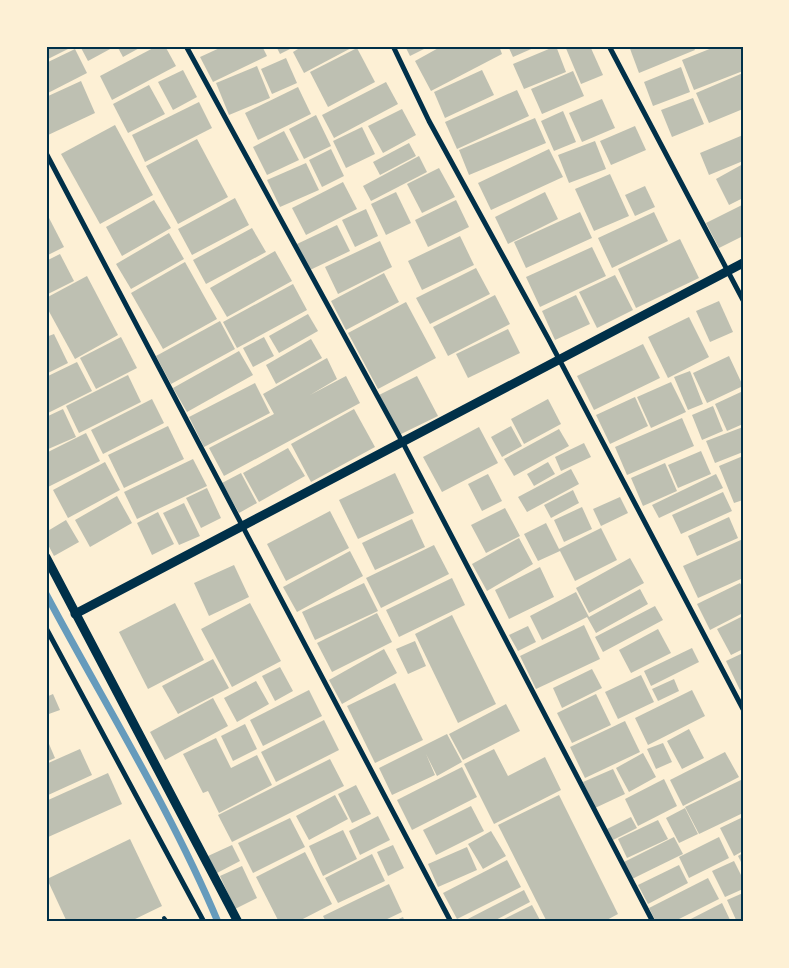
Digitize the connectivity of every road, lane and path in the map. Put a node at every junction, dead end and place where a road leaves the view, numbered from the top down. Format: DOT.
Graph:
graph roads {
  1 [pos="186,46"];
  2 [pos="393,46"];
  3 [pos="609,46"];
  4 [pos="46,153"];
  5 [pos="743,263"];
  6 [pos="728,271"];
  7 [pos="743,300"];
  8 [pos="559,360"];
  9 [pos="403,443"];
  10 [pos="241,526"];
  11 [pos="46,557"];
  12 [pos="75,614"];
  13 [pos="46,628"];
  14 [pos="743,709"];
  15 [pos="237,921"];
  16 [pos="204,922"];
  17 [pos="452,922"];
  18 [pos="653,922"];
  1 -- 9 [label="street"];
  2 -- 8 [label="street"];
  3 -- 6 [label="street"];
  4 -- 10 [label="street"];
  5 -- 6 [label="street"];
  6 -- 7 [label="street"];
  6 -- 8 [label="street"];
  8 -- 9 [label="street"];
  8 -- 14 [label="street"];
  9 -- 10 [label="street"];
  9 -- 18 [label="street"];
  10 -- 12 [label="street"];
  10 -- 17 [label="street"];
  11 -- 12 [label="street"];
  12 -- 15 [label="street"];
  13 -- 16 [label="street"];
}
